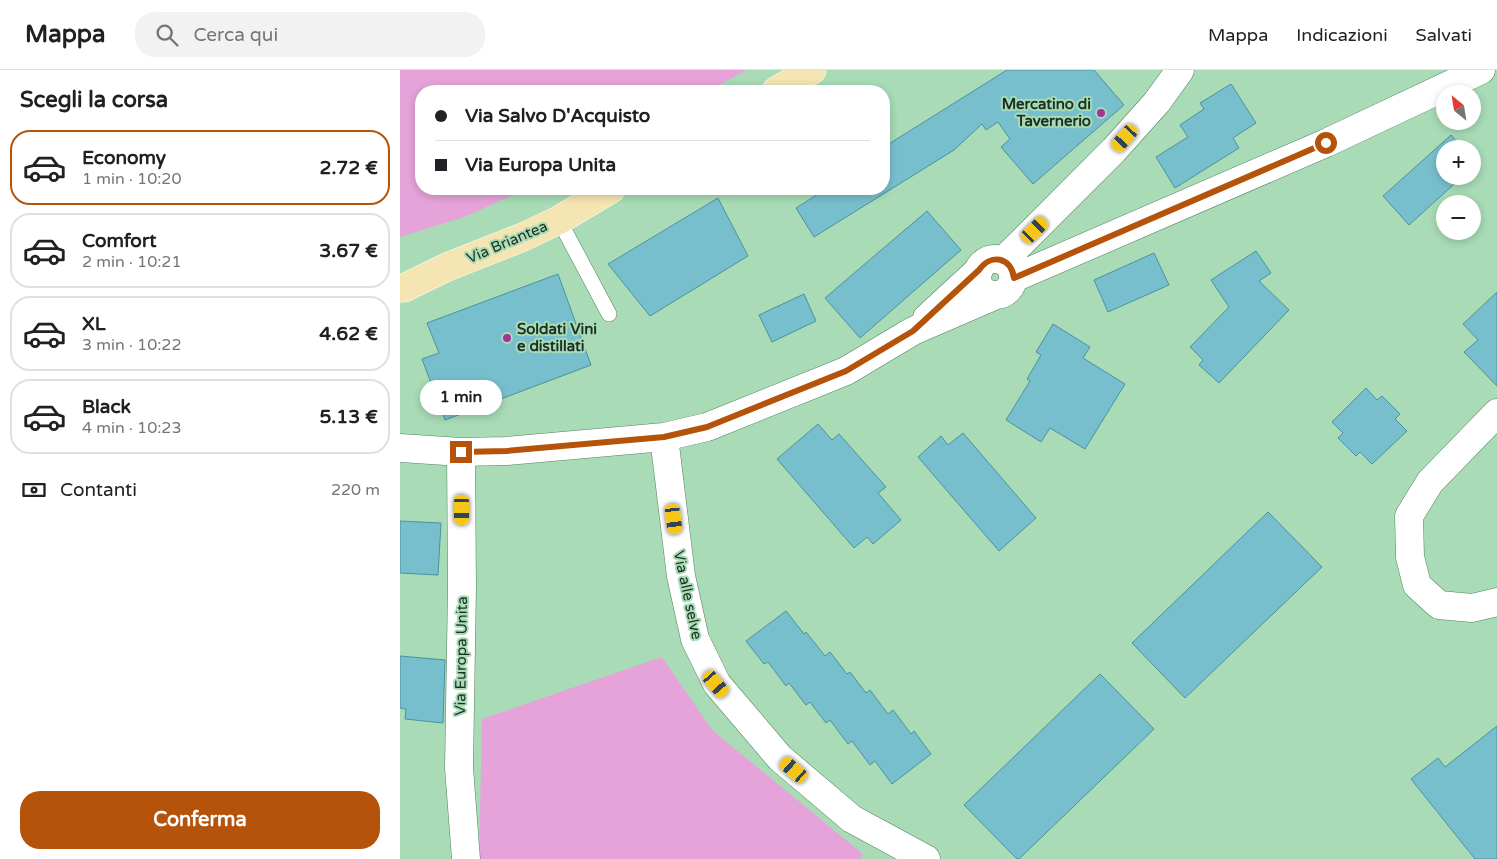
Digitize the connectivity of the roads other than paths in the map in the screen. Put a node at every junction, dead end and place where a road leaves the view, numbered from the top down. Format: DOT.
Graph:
graph roads {
  1 [pos="812,70"];
  2 [pos="1180,70"];
  3 [pos="1481,70"];
  4 [pos="1456,82"];
  5 [pos="786,85"];
  6 [pos="1497,85"];
  7 [pos="601,195"];
  8 [pos="559,220"];
  9 [pos="997,276"];
  10 [pos="400,288"];
  11 [pos="609,314"];
  12 [pos="1497,413"];
  13 [pos="664,437"];
  14 [pos="400,448"];
  15 [pos="461,452"];
  16 [pos="1497,602"];
  17 [pos="466,859"];
  18 [pos="926,859"];
  1 -- 5 [label="main road"];
  2 -- 9 [label="street"];
  3 -- 4 [label="street"];
  4 -- 6 [label="street"];
  4 -- 9 [label="street"];
  7 -- 8 [label="main road, Via Briantea"];
  8 -- 10 [label="main road, Via Briantea"];
  8 -- 11 [label="lane"];
  9 -- 13 [label="street"];
  12 -- 16 [label="street"];
  13 -- 15 [label="street"];
  13 -- 18 [label="street, Via alle selve"];
  14 -- 15 [label="street"];
  15 -- 17 [label="street, Via Europa Unita"];
}
